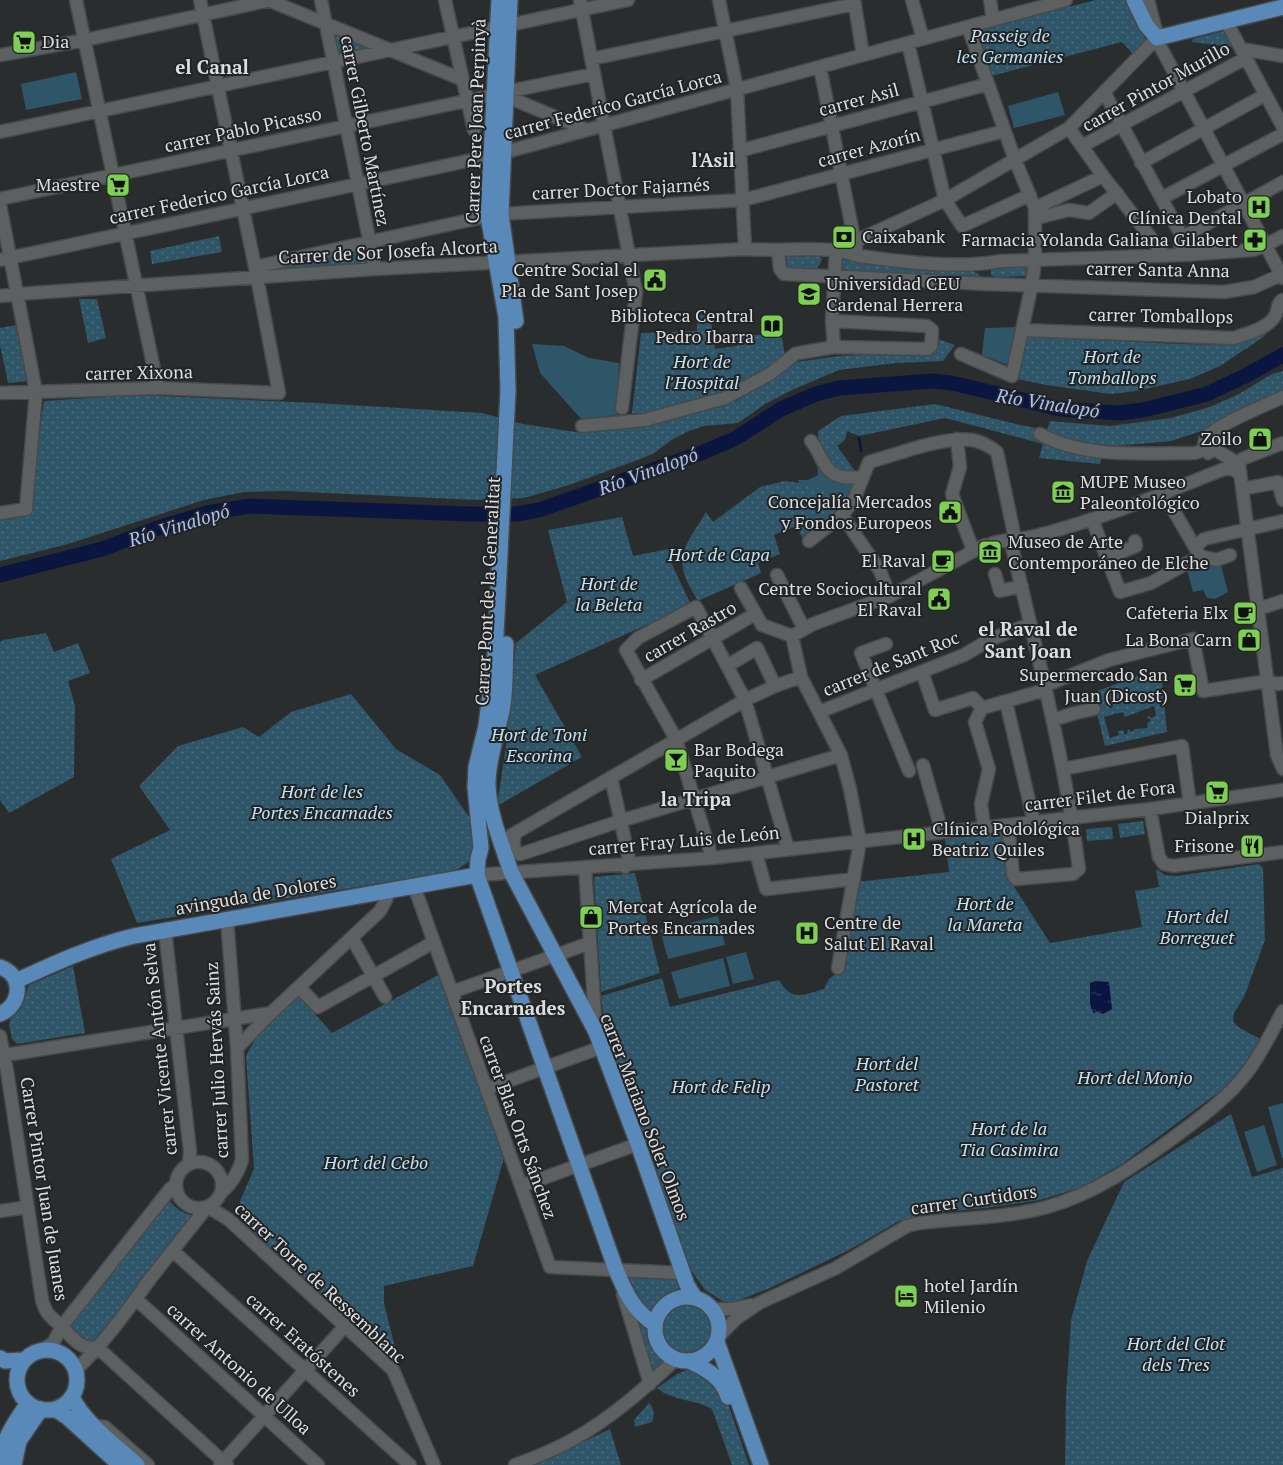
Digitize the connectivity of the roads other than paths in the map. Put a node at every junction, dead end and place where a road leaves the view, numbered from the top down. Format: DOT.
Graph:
graph roads {
  1 [pos="76,0"];
  2 [pos="200,0"];
  3 [pos="269,0"];
  4 [pos="321,0"];
  5 [pos="445,0"];
  6 [pos="500,0"];
  7 [pos="510,0"];
  8 [pos="628,0"];
  9 [pos="719,0"];
  10 [pos="912,0"];
  11 [pos="990,0"];
  12 [pos="1066,0"];
  13 [pos="1134,0"];
  14 [pos="1148,0"];
  15 [pos="854,2"];
  16 [pos="581,5"];
  17 [pos="1283,7"];
  18 [pos="202,15"];
  19 [pos="994,20"];
  20 [pos="1226,21"];
  21 [pos="325,23"];
  22 [pos="504,26"];
  23 [pos="968,27"];
  24 [pos="725,31"];
  25 [pos="453,37"];
  26 [pos="1157,38"];
  27 [pos="922,39"];
  28 [pos="85,40"];
  29 [pos="908,43"];
  30 [pos="391,50"];
  31 [pos="1243,53"];
  32 [pos="864,55"];
  33 [pos="0,56"];
  34 [pos="1283,56"];
  35 [pos="591,59"];
  36 [pos="333,62"];
  37 [pos="820,67"];
  38 [pos="594,74"];
  39 [pos="461,79"];
  40 [pos="988,84"];
  41 [pos="217,86"];
  42 [pos="737,89"];
  43 [pos="1183,90"];
  44 [pos="1104,92"];
  45 [pos="501,94"];
  46 [pos="1265,95"];
  47 [pos="467,100"];
  48 [pos="922,101"];
  49 [pos="100,111"];
  50 [pos="604,125"];
  51 [pos="1121,125"];
  52 [pos="346,126"];
  53 [pos="832,126"];
  54 [pos="1283,127"];
  55 [pos="1069,128"];
  56 [pos="1204,128"];
  57 [pos="474,130"];
  58 [pos="587,130"];
  59 [pos="1004,131"];
  60 [pos="0,132"];
  61 [pos="1283,134"];
  62 [pos="1082,146"];
  63 [pos="933,150"];
  64 [pos="230,151"];
  65 [pos="740,151"];
  66 [pos="496,154"];
  67 [pos="1015,160"];
  68 [pos="1141,162"];
  69 [pos="1223,165"];
  70 [pos="841,174"];
  71 [pos="114,175"];
  72 [pos="1103,176"];
  73 [pos="1283,182"];
  74 [pos="358,184"];
  75 [pos="1117,193"];
  76 [pos="1030,195"];
  77 [pos="1162,198"];
  78 [pos="0,200"];
  79 [pos="743,200"];
  80 [pos="945,200"];
  81 [pos="1244,203"];
  82 [pos="0,205"];
  83 [pos="620,206"];
  84 [pos="242,208"];
  85 [pos="1035,213"];
  86 [pos="494,215"];
  87 [pos="125,233"];
  88 [pos="1283,236"];
  89 [pos="1183,237"];
  90 [pos="369,241"];
  91 [pos="854,241"];
  92 [pos="1276,243"];
  93 [pos="1283,248"];
  94 [pos="746,249"];
  95 [pos="836,250"];
  96 [pos="778,251"];
  97 [pos="629,255"];
  98 [pos="1192,255"];
  99 [pos="857,256"];
  100 [pos="1167,256"];
  101 [pos="5,258"];
  102 [pos="1035,260"];
  103 [pos="502,262"];
  104 [pos="988,264"];
  105 [pos="375,269"];
  106 [pos="256,272"];
  107 [pos="834,276"];
  108 [pos="1282,276"];
  109 [pos="987,284"];
  110 [pos="1032,284"];
  111 [pos="136,286"];
  112 [pos="18,294"];
  113 [pos="0,296"];
  114 [pos="1282,300"];
  115 [pos="832,321"];
  116 [pos="1022,330"];
  117 [pos="834,346"];
  118 [pos="960,354"];
  119 [pos="158,388"];
  120 [pos="513,391"];
  121 [pos="36,392"];
  122 [pos="0,393"];
  123 [pos="1283,397"];
  124 [pos="622,408"];
  125 [pos="582,426"];
  126 [pos="1040,434"];
  127 [pos="957,439"];
  128 [pos="811,441"];
  129 [pos="1283,443"];
  130 [pos="1209,444"];
  131 [pos="1239,469"];
  132 [pos="862,478"];
  133 [pos="1242,489"];
  134 [pos="1154,498"];
  135 [pos="1283,500"];
  136 [pos="0,513"];
  137 [pos="842,515"];
  138 [pos="1092,519"];
  139 [pos="1283,521"];
  140 [pos="1248,530"];
  141 [pos="1013,540"];
  142 [pos="809,541"];
  143 [pos="1135,541"];
  144 [pos="984,546"];
  145 [pos="1197,552"];
  146 [pos="1230,555"];
  147 [pos="1107,558"];
  148 [pos="995,574"];
  149 [pos="777,575"];
  150 [pos="1022,586"];
  151 [pos="741,588"];
  152 [pos="890,596"];
  153 [pos="1283,601"];
  154 [pos="1258,609"];
  155 [pos="755,614"];
  156 [pos="1030,624"];
  157 [pos="804,629"];
  158 [pos="502,632"];
  159 [pos="792,636"];
  160 [pos="712,639"];
  161 [pos="886,644"];
  162 [pos="727,666"];
  163 [pos="922,672"];
  164 [pos="801,677"];
  165 [pos="642,680"];
  166 [pos="1268,681"];
  167 [pos="1283,683"];
  168 [pos="775,686"];
  169 [pos="1044,688"];
  170 [pos="876,690"];
  171 [pos="744,700"];
  172 [pos="1006,702"];
  173 [pos="982,708"];
  174 [pos="1094,709"];
  175 [pos="819,712"];
  176 [pos="1053,720"];
  177 [pos="676,739"];
  178 [pos="840,755"];
  179 [pos="1282,763"];
  180 [pos="923,766"];
  181 [pos="1063,769"];
  182 [pos="909,771"];
  183 [pos="611,777"];
  184 [pos="767,777"];
  185 [pos="1283,790"];
  186 [pos="694,798"];
  187 [pos="1190,804"];
  188 [pos="1150,809"];
  189 [pos="1072,818"];
  190 [pos="620,821"];
  191 [pos="1034,822"];
  192 [pos="1008,825"];
  193 [pos="984,827"];
  194 [pos="942,832"];
  195 [pos="516,833"];
  196 [pos="860,841"];
  197 [pos="481,848"];
  198 [pos="503,849"];
  199 [pos="788,850"];
  200 [pos="1283,852"];
  201 [pos="756,853"];
  202 [pos="712,858"];
  203 [pos="630,864"];
  204 [pos="585,867"];
  205 [pos="511,872"];
  206 [pos="477,875"];
  207 [pos="854,880"];
  208 [pos="586,883"];
  209 [pos="414,886"];
  210 [pos="388,890"];
  211 [pos="227,919"];
  212 [pos="165,930"];
  213 [pos="352,938"];
  214 [pos="434,942"];
  215 [pos="590,943"];
  216 [pos="554,956"];
  217 [pos="0,967"];
  218 [pos="838,968"];
  219 [pos="510,971"];
  220 [pos="374,976"];
  221 [pos="16,980"];
  222 [pos="299,987"];
  223 [pos="452,992"];
  224 [pos="385,997"];
  225 [pos="1283,1011"];
  226 [pos="271,1013"];
  227 [pos="0,1014"];
  228 [pos="235,1019"];
  229 [pos="176,1028"];
  230 [pos="596,1032"];
  231 [pos="0,1036"];
  232 [pos="602,1047"];
  233 [pos="237,1048"];
  234 [pos="5,1055"];
  235 [pos="545,1068"];
  236 [pos="486,1089"];
  237 [pos="638,1144"];
  238 [pos="189,1163"];
  239 [pos="579,1165"];
  240 [pos="175,1185"];
  241 [pos="521,1186"];
  242 [pos="221,1193"];
  243 [pos="28,1206"];
  244 [pos="208,1207"];
  245 [pos="0,1211"];
  246 [pos="173,1251"];
  247 [pos="616,1270"];
  248 [pos="682,1273"];
  249 [pos="695,1298"];
  250 [pos="136,1300"];
  251 [pos="759,1303"];
  252 [pos="712,1309"];
  253 [pos="655,1325"];
  254 [pos="62,1326"];
  255 [pos="345,1326"];
  256 [pos="718,1339"];
  257 [pos="98,1348"];
  258 [pos="42,1350"];
  259 [pos="0,1358"];
  260 [pos="24,1360"];
  261 [pos="675,1360"];
  262 [pos="691,1362"];
  263 [pos="0,1369"];
  264 [pos="305,1370"];
  265 [pos="76,1371"];
  266 [pos="17,1380"];
  267 [pos="650,1384"];
  268 [pos="72,1397"];
  269 [pos="41,1407"];
  270 [pos="264,1416"];
  271 [pos="94,1426"];
  272 [pos="425,1446"];
  273 [pos="408,1463"];
  274 [pos="223,1464"];
  275 [pos="1,1465"];
  276 [pos="14,1465"];
  277 [pos="120,1465"];
  278 [pos="136,1465"];
  279 [pos="148,1465"];
  280 [pos="318,1465"];
  281 [pos="434,1465"];
  282 [pos="515,1465"];
  283 [pos="752,1465"];
  284 [pos="761,1465"];
  1 -- 28 [label="street"];
  2 -- 18 [label="street"];
  3 -- 18 [label="street"];
  3 -- 21 [label="street"];
  4 -- 21 [label="street, carrer Gilberto Martínez"];
  5 -- 25 [label="street"];
  6 -- 22 [label="main road, Carrer Pere Joan Perpinyà"];
  7 -- 22 [label="main road, Carrer Pere Joan Perpinyà"];
  8 -- 16 [label="street"];
  9 -- 24 [label="street"];
  10 -- 27 [label="street"];
  11 -- 19 [label="street"];
  12 -- 19 [label="street"];
  13 -- 26 [label="main road"];
  14 -- 26 [label="street"];
  15 -- 24 [label="street"];
  15 -- 32 [label="street"];
  16 -- 22 [label="street"];
  16 -- 35 [label="street"];
  17 -- 20 [label="main road"];
  18 -- 28 [label="street"];
  18 -- 41 [label="street"];
  19 -- 23 [label="street"];
  20 -- 26 [label="main road"];
  20 -- 31 [label="street"];
  21 -- 30 [label="street"];
  21 -- 36 [label="street, carrer Gilberto Martínez"];
  22 -- 25 [label="street"];
  22 -- 45 [label="main road, Carrer Pere Joan Perpinyà"];
  23 -- 27 [label="street, carrer Federico García Lorca"];
  23 -- 40 [label="street"];
  24 -- 35 [label="street"];
  24 -- 42 [label="street"];
  25 -- 30 [label="street"];
  25 -- 39 [label="street"];
  26 -- 43 [label="street"];
  26 -- 44 [label="street"];
  27 -- 29 [label="street, carrer Federico García Lorca"];
  28 -- 33 [label="street"];
  28 -- 49 [label="street"];
  29 -- 32 [label="street, carrer Federico García Lorca"];
  29 -- 48 [label="street"];
  30 -- 36 [label="street"];
  30 -- 39 [label="street"];
  31 -- 34 [label="street"];
  31 -- 43 [label="street, carrer Pintor Murillo"];
  31 -- 46 [label="street"];
  32 -- 37 [label="street, carrer Federico García Lorca"];
  35 -- 38 [label="street"];
  36 -- 41 [label="street"];
  36 -- 52 [label="street, carrer Gilberto Martínez"];
  37 -- 42 [label="street, carrer Federico García Lorca"];
  37 -- 53 [label="street"];
  38 -- 45 [label="street, carrer Pablo Picasso"];
  38 -- 50 [label="street"];
  39 -- 47 [label="street"];
  40 -- 48 [label="street, carrer Asil"];
  40 -- 59 [label="street"];
  41 -- 49 [label="street"];
  41 -- 64 [label="street"];
  42 -- 50 [label="street, carrer Federico García Lorca"];
  42 -- 65 [label="street"];
  43 -- 51 [label="street, carrer Pintor Murillo"];
  43 -- 56 [label="street"];
  44 -- 51 [label="street"];
  44 -- 55 [label="street"];
  45 -- 47 [label="street, carrer Pablo Picasso"];
  45 -- 58 [label="street"];
  45 -- 66 [label="main road, Carrer Pere Joan Perpinyà"];
  46 -- 54 [label="street"];
  46 -- 56 [label="street"];
  47 -- 52 [label="street, carrer Pablo Picasso"];
  47 -- 57 [label="street"];
  48 -- 53 [label="street, carrer Asil"];
  48 -- 63 [label="street"];
  49 -- 60 [label="street"];
  49 -- 71 [label="street"];
  50 -- 58 [label="street, carrer Federico García Lorca"];
  50 -- 83 [label="street"];
  51 -- 62 [label="street, carrer Pintor Murillo"];
  51 -- 68 [label="street"];
  52 -- 64 [label="street, carrer Pablo Picasso"];
  52 -- 74 [label="street, carrer Gilberto Martínez"];
  53 -- 65 [label="street, carrer Asil"];
  53 -- 70 [label="street"];
  55 -- 62 [label="street"];
  55 -- 67 [label="street"];
  56 -- 68 [label="street"];
  56 -- 69 [label="street"];
  58 -- 66 [label="street, carrer Federico García Lorca"];
  59 -- 63 [label="street, carrer Azorín"];
  59 -- 67 [label="street"];
  61 -- 69 [label="street"];
  62 -- 72 [label="street"];
  63 -- 70 [label="street, carrer Azorín"];
  63 -- 80 [label="street"];
  64 -- 71 [label="street, carrer Pablo Picasso"];
  64 -- 84 [label="street"];
  65 -- 79 [label="street"];
  66 -- 74 [label="street, carrer Federico García Lorca"];
  66 -- 86 [label="main road, Carrer Pere Joan Perpinyà"];
  67 -- 76 [label="street"];
  67 -- 80 [label="street"];
  68 -- 77 [label="street"];
  69 -- 77 [label="street"];
  69 -- 81 [label="street"];
  70 -- 79 [label="street, carrer Azorín"];
  70 -- 91 [label="street"];
  71 -- 78 [label="street, carrer Pablo Picasso"];
  71 -- 87 [label="street"];
  72 -- 75 [label="street"];
  72 -- 85 [label="street"];
  73 -- 81 [label="street"];
  74 -- 84 [label="street, carrer Federico García Lorca"];
  74 -- 90 [label="street, carrer Gilberto Martínez"];
  75 -- 85 [label="street"];
  75 -- 100 [label="street"];
  76 -- 80 [label="street"];
  76 -- 85 [label="street"];
  77 -- 89 [label="street"];
  79 -- 83 [label="street, carrer Doctor Fajarnés"];
  79 -- 94 [label="street"];
  80 -- 91 [label="street"];
  81 -- 89 [label="street"];
  81 -- 92 [label="street"];
  82 -- 101 [label="street"];
  83 -- 86 [label="street, carrer Doctor Fajarnés"];
  83 -- 97 [label="street"];
  84 -- 87 [label="street, carrer Federico García Lorca"];
  84 -- 106 [label="street"];
  85 -- 102 [label="street"];
  86 -- 90 [label="street, carrer Doctor Fajarnés"];
  86 -- 103 [label="main road, Carrer Pere Joan Perpinyà"];
  87 -- 101 [label="street, carrer Federico García Lorca"];
  87 -- 111 [label="street"];
  88 -- 92 [label="street"];
  89 -- 98 [label="street"];
  89 -- 100 [label="street"];
  90 -- 105 [label="street, carrer Gilberto Martínez"];
  90 -- 106 [label="street, carrer Doctor Fajarnés"];
  91 -- 95 [label="street"];
  91 -- 99 [label="street"];
  92 -- 93 [label="street"];
  92 -- 98 [label="street"];
  92 -- 108 [label="street"];
  94 -- 96 [label="street, Carrer de Sor Josefa Alcorta"];
  94 -- 97 [label="street, Carrer de Sor Josefa Alcorta"];
  95 -- 96 [label="street, Carrer de Sor Josefa Alcorta"];
  95 -- 99 [label="street"];
  95 -- 107 [label="street"];
  96 -- 107 [label="street, carrer Santa Anna"];
  97 -- 103 [label="street, Carrer de Sor Josefa Alcorta"];
  97 -- 124 [label="street"];
  98 -- 100 [label="street"];
  99 -- 104 [label="street"];
  100 -- 102 [label="street"];
  101 -- 112 [label="street"];
  102 -- 104 [label="street"];
  102 -- 110 [label="street"];
  103 -- 105 [label="street, Carrer de Sor Josefa Alcorta"];
  103 -- 120 [label="main road, Carrer Pere Joan Perpinyà"];
  104 -- 109 [label="street"];
  105 -- 106 [label="street, Carrer de Sor Josefa Alcorta"];
  106 -- 111 [label="street, Carrer de Sor Josefa Alcorta"];
  106 -- 119 [label="street, carrer Xixona"];
  107 -- 109 [label="street, carrer Santa Anna"];
  107 -- 115 [label="street"];
  108 -- 110 [label="street, carrer Santa Anna"];
  109 -- 110 [label="street, carrer Santa Anna"];
  110 -- 116 [label="street"];
  111 -- 112 [label="street, Carrer de Sor Josefa Alcorta"];
  111 -- 119 [label="street"];
  112 -- 113 [label="street, Carrer de Sor Josefa Alcorta"];
  112 -- 121 [label="street"];
  114 -- 116 [label="street, carrer Tomballops"];
  115 -- 117 [label="street"];
  115 -- 117 [label="street"];
  116 -- 118 [label="street"];
  117 -- 125 [label="street"];
  119 -- 121 [label="street, carrer Xixona"];
  120 -- 158 [label="main road, Carrer Pont de la Generalitat"];
  121 -- 122 [label="street, carrer Xixona"];
  121 -- 136 [label="street"];
  123 -- 130 [label="street"];
  126 -- 130 [label="street"];
  127 -- 132 [label="street"];
  127 -- 141 [label="street"];
  127 -- 144 [label="street"];
  128 -- 132 [label="street"];
  129 -- 131 [label="street"];
  130 -- 131 [label="street"];
  131 -- 133 [label="street"];
  131 -- 134 [label="street"];
  132 -- 137 [label="street"];
  133 -- 135 [label="street"];
  133 -- 140 [label="street"];
  134 -- 138 [label="street"];
  134 -- 145 [label="street"];
  137 -- 142 [label="street"];
  137 -- 152 [label="street"];
  138 -- 141 [label="street"];
  138 -- 147 [label="street"];
  139 -- 140 [label="street"];
  140 -- 145 [label="street"];
  140 -- 154 [label="street"];
  141 -- 144 [label="street"];
  141 -- 150 [label="street"];
  143 -- 147 [label="street"];
  144 -- 152 [label="street"];
  145 -- 146 [label="street"];
  145 -- 147 [label="street"];
  148 -- 150 [label="street"];
  149 -- 157 [label="street"];
  150 -- 156 [label="street"];
  151 -- 155 [label="street, carrer Rastro"];
  152 -- 157 [label="street"];
  153 -- 154 [label="street"];
  154 -- 166 [label="street"];
  155 -- 159 [label="street, carrer Rastro"];
  155 -- 160 [label="street, carrer Rastro"];
  156 -- 163 [label="street, carrer de Sant Roc"];
  156 -- 169 [label="street"];
  157 -- 159 [label="street"];
  158 -- 197 [label="main road, Carrer Pont de la Generalitat"];
  158 -- 198 [label="main road, Carrer Pont de la Generalitat"];
  159 -- 164 [label="street"];
  160 -- 162 [label="street"];
  160 -- 165 [label="street, carrer Rastro"];
  160 -- 165 [label="street"];
  161 -- 170 [label="street"];
  162 -- 168 [label="street"];
  162 -- 171 [label="street"];
  163 -- 170 [label="street, carrer de Sant Roc"];
  163 -- 173 [label="street"];
  164 -- 168 [label="street"];
  164 -- 175 [label="street"];
  165 -- 177 [label="street"];
  166 -- 167 [label="street"];
  166 -- 169 [label="street"];
  166 -- 179 [label="street"];
  168 -- 171 [label="street"];
  169 -- 172 [label="street"];
  169 -- 176 [label="street"];
  170 -- 175 [label="street, carrer de Sant Roc"];
  170 -- 182 [label="street"];
  171 -- 177 [label="street"];
  171 -- 184 [label="street"];
  172 -- 173 [label="street"];
  172 -- 191 [label="street"];
  173 -- 193 [label="street"];
  174 -- 176 [label="street"];
  175 -- 178 [label="street"];
  176 -- 181 [label="street"];
  177 -- 183 [label="street"];
  177 -- 186 [label="street"];
  178 -- 184 [label="street"];
  178 -- 196 [label="street"];
  180 -- 194 [label="street"];
  181 -- 187 [label="street"];
  181 -- 189 [label="street"];
  183 -- 190 [label="street"];
  183 -- 195 [label="street"];
  184 -- 186 [label="street"];
  184 -- 199 [label="street"];
  185 -- 187 [label="street, carrer Filet de Fora"];
  186 -- 190 [label="street"];
  186 -- 202 [label="street"];
  187 -- 188 [label="street, carrer Filet de Fora"];
  188 -- 189 [label="street, carrer Filet de Fora"];
  188 -- 200 [label="street"];
  189 -- 191 [label="street, carrer Filet de Fora"];
  189 -- 192 [label="street"];
  190 -- 195 [label="street"];
  190 -- 203 [label="street"];
  191 -- 192 [label="street, carrer Filet de Fora"];
  192 -- 193 [label="street, carrer Filet de Fora"];
  193 -- 194 [label="street, carrer Filet de Fora"];
  194 -- 196 [label="street, carrer Filet de Fora"];
  195 -- 198 [label="street"];
  196 -- 199 [label="street, carrer Fray Luis de León"];
  196 -- 207 [label="street"];
  197 -- 198 [label="main road"];
  197 -- 206 [label="main road, Carrer Pont de la Generalitat"];
  198 -- 205 [label="main road, Carrer Pont de la Generalitat"];
  199 -- 201 [label="street, carrer Fray Luis de León"];
  201 -- 202 [label="street, carrer Fray Luis de León"];
  201 -- 207 [label="street"];
  202 -- 203 [label="street, carrer Fray Luis de León"];
  203 -- 204 [label="street, carrer Fray Luis de León"];
  203 -- 208 [label="street"];
  204 -- 205 [label="street, carrer Fray Luis de León"];
  204 -- 208 [label="street"];
  205 -- 206 [label="street, avinguda de Dolores"];
  205 -- 216 [label="main road, carrer Mariano Soler Olmos"];
  206 -- 209 [label="main road, avinguda de Dolores"];
  206 -- 219 [label="main road"];
  207 -- 218 [label="street"];
  208 -- 215 [label="street"];
  209 -- 210 [label="main road, avinguda de Dolores"];
  209 -- 214 [label="street, carrer Blas Orts Sánchez"];
  210 -- 211 [label="main road, avinguda de Dolores"];
  210 -- 213 [label="street"];
  211 -- 212 [label="main road, avinguda de Dolores"];
  211 -- 228 [label="street, carrer Julio Hervás Sainz"];
  212 -- 221 [label="main road, avinguda de Dolores"];
  212 -- 229 [label="street, carrer Vicente Antón Selva"];
  213 -- 220 [label="street"];
  213 -- 222 [label="street"];
  214 -- 220 [label="street"];
  214 -- 223 [label="street, carrer Blas Orts Sánchez"];
  215 -- 216 [label="street"];
  215 -- 230 [label="street"];
  216 -- 219 [label="street"];
  216 -- 230 [label="main road, carrer Mariano Soler Olmos"];
  217 -- 221 [label="main road"];
  219 -- 223 [label="street"];
  219 -- 235 [label="main road"];
  220 -- 222 [label="street"];
  220 -- 224 [label="street"];
  221 -- 227 [label="main road"];
  222 -- 226 [label="street"];
  223 -- 236 [label="street, carrer Blas Orts Sánchez"];
  225 -- 251 [label="street, carrer Curtidors"];
  226 -- 228 [label="street"];
  226 -- 233 [label="street"];
  228 -- 229 [label="street"];
  228 -- 233 [label="street, carrer Julio Hervás Sainz"];
  229 -- 234 [label="street"];
  229 -- 238 [label="street, carrer Vicente Antón Selva"];
  230 -- 232 [label="main road, carrer Mariano Soler Olmos"];
  231 -- 234 [label="street, Carrer Pintor Juan de Juanes"];
  232 -- 235 [label="street"];
  232 -- 237 [label="main road, carrer Mariano Soler Olmos"];
  233 -- 242 [label="street, carrer Julio Hervás Sainz"];
  234 -- 243 [label="street, Carrer Pintor Juan de Juanes"];
  235 -- 236 [label="street"];
  235 -- 239 [label="main road"];
  236 -- 241 [label="street, carrer Blas Orts Sánchez"];
  237 -- 239 [label="street"];
  237 -- 248 [label="main road, carrer Mariano Soler Olmos"];
  238 -- 240 [label="street"];
  238 -- 242 [label="street"];
  239 -- 241 [label="street"];
  239 -- 247 [label="main road"];
  240 -- 244 [label="street"];
  240 -- 254 [label="street"];
  241 -- 247 [label="street, carrer Blas Orts Sánchez"];
  242 -- 244 [label="street"];
  243 -- 245 [label="street"];
  243 -- 254 [label="street, Carrer Pintor Juan de Juanes"];
  244 -- 246 [label="street"];
  244 -- 255 [label="street, carrer Torre de Ressemblanc"];
  246 -- 250 [label="street"];
  246 -- 264 [label="street, carrer Eratóstenes"];
  247 -- 248 [label="street"];
  247 -- 253 [label="main road"];
  247 -- 267 [label="street"];
  248 -- 249 [label="main road, carrer Mariano Soler Olmos"];
  249 -- 252 [label="main road"];
  249 -- 253 [label="main road"];
  250 -- 257 [label="street"];
  250 -- 270 [label="street, carrer Antonio de Ulloa"];
  251 -- 252 [label="street, carrer Curtidors"];
  251 -- 256 [label="street, carrer Curtidors"];
  252 -- 256 [label="main road"];
  253 -- 261 [label="main road"];
  254 -- 257 [label="street, Carrer Pintor Juan de Juanes"];
  254 -- 258 [label="street"];
  255 -- 264 [label="street"];
  255 -- 272 [label="street, carrer Torre de Ressemblanc"];
  256 -- 262 [label="main road"];
  256 -- 284 [label="main road"];
  257 -- 265 [label="street"];
  257 -- 274 [label="street"];
  258 -- 260 [label="main road"];
  258 -- 265 [label="main road"];
  259 -- 260 [label="main road"];
  260 -- 266 [label="main road"];
  261 -- 262 [label="main road"];
  261 -- 267 [label="street"];
  262 -- 283 [label="main road"];
  263 -- 266 [label="main road"];
  264 -- 270 [label="street"];
  264 -- 273 [label="street, carrer Eratóstenes"];
  265 -- 268 [label="main road"];
  266 -- 269 [label="main road"];
  267 -- 282 [label="street"];
  268 -- 269 [label="main road"];
  268 -- 271 [label="main road"];
  269 -- 275 [label="main road"];
  269 -- 276 [label="main road"];
  269 -- 277 [label="main road"];
  270 -- 274 [label="street"];
  270 -- 280 [label="street, carrer Antonio de Ulloa"];
  271 -- 278 [label="main road"];
  271 -- 279 [label="street"];
  272 -- 273 [label="street"];
  272 -- 281 [label="street, carrer Torre de Ressemblanc"];
}
